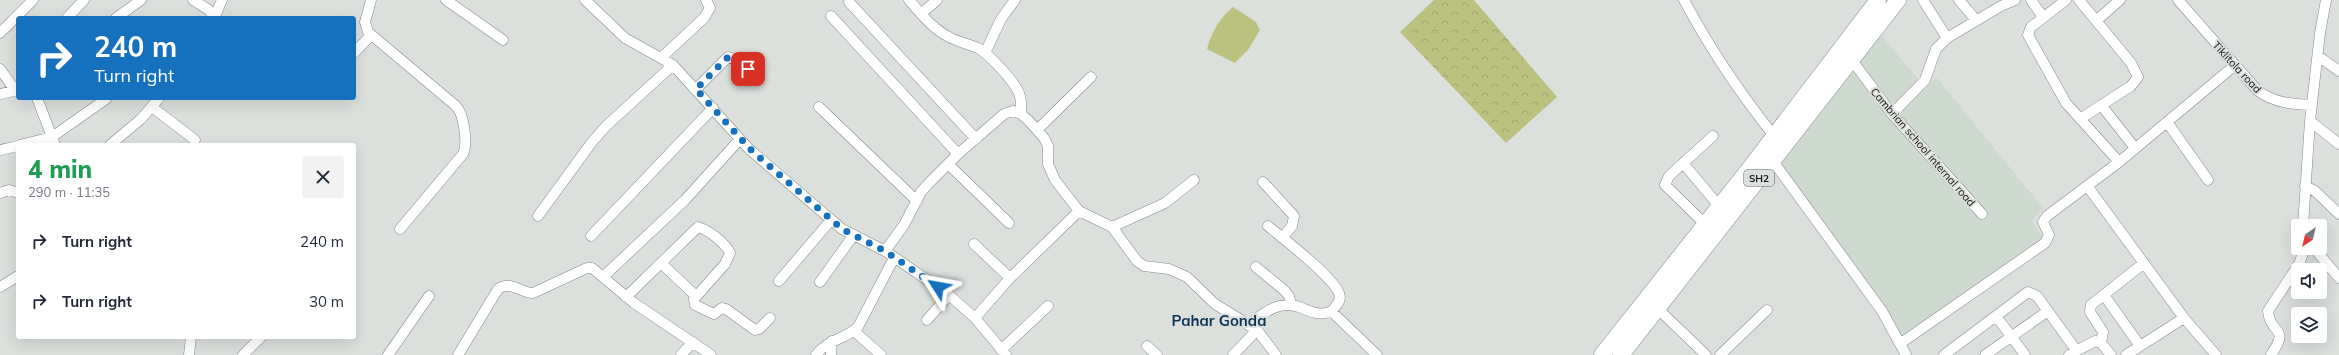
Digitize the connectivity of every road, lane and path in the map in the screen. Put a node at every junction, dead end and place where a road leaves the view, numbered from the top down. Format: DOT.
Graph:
graph roads {
  1 [pos="33,0"];
  2 [pos="84,0"];
  3 [pos="141,0"];
  4 [pos="193,0"];
  5 [pos="222,0"];
  6 [pos="371,0"];
  7 [pos="446,0"];
  8 [pos="585,0"];
  9 [pos="706,0"];
  10 [pos="909,0"];
  11 [pos="937,0"];
  12 [pos="1016,0"];
  13 [pos="1684,0"];
  14 [pos="1878,0"];
  15 [pos="1898,0"];
  16 [pos="1923,0"];
  17 [pos="1959,0"];
  18 [pos="2015,0"];
  19 [pos="2031,0"];
  20 [pos="2066,0"];
  21 [pos="2079,0"];
  22 [pos="2120,0"];
  23 [pos="2178,0"];
  24 [pos="2326,0"];
  25 [pos="849,2"];
  26 [pos="921,14"];
  27 [pos="17,16"];
  28 [pos="69,16"];
  29 [pos="119,16"];
  30 [pos="214,16"];
  31 [pos="215,16"];
  32 [pos="831,16"];
  33 [pos="16,17"];
  34 [pos="2043,17"];
  35 [pos="1976,20"];
  36 [pos="2097,20"];
  37 [pos="0,33"];
  38 [pos="371,35"];
  39 [pos="1947,38"];
  40 [pos="503,40"];
  41 [pos="356,51"];
  42 [pos="985,54"];
  43 [pos="2318,56"];
  44 [pos="662,57"];
  45 [pos="1851,59"];
  46 [pos="673,65"];
  47 [pos="2234,66"];
  48 [pos="0,69"];
  49 [pos="2339,71"];
  50 [pos="1091,77"];
  51 [pos="758,78"];
  52 [pos="696,89"];
  53 [pos="16,90"];
  54 [pos="0,94"];
  55 [pos="38,100"];
  56 [pos="105,100"];
  57 [pos="157,100"];
  58 [pos="2101,105"];
  59 [pos="2312,105"];
  60 [pos="152,107"];
  61 [pos="819,107"];
  62 [pos="713,108"];
  63 [pos="1021,114"];
  64 [pos="1892,114"];
  65 [pos="2080,119"];
  66 [pos="2310,121"];
  67 [pos="2167,122"];
  68 [pos="1037,130"];
  69 [pos="1713,136"];
  70 [pos="1774,136"];
  71 [pos="740,139"];
  72 [pos="976,139"];
  73 [pos="195,140"];
  74 [pos="54,141"];
  75 [pos="36,143"];
  76 [pos="112,143"];
  77 [pos="2339,144"];
  78 [pos="16,146"];
  79 [pos="2135,148"];
  80 [pos="0,150"];
  81 [pos="958,154"];
  82 [pos="1773,161"];
  83 [pos="2118,162"];
  84 [pos="1683,163"];
  85 [pos="948,164"];
  86 [pos="1194,180"];
  87 [pos="2208,180"];
  88 [pos="1263,182"];
  89 [pos="2305,186"];
  90 [pos="2088,187"];
  91 [pos="16,192"];
  92 [pos="0,193"];
  93 [pos="917,201"];
  94 [pos="1719,206"];
  95 [pos="1079,211"];
  96 [pos="1982,214"];
  97 [pos="2339,214"];
  98 [pos="538,216"];
  99 [pos="2303,219"];
  100 [pos="831,220"];
  101 [pos="1010,223"];
  102 [pos="1706,224"];
  103 [pos="1268,226"];
  104 [pos="1112,227"];
  105 [pos="400,229"];
  106 [pos="591,236"];
  107 [pos="854,236"];
  108 [pos="1282,238"];
  109 [pos="974,244"];
  110 [pos="885,251"];
  111 [pos="2302,255"];
  112 [pos="2320,255"];
  113 [pos="894,258"];
  114 [pos="661,263"];
  115 [pos="2144,263"];
  116 [pos="1256,267"];
  117 [pos="604,276"];
  118 [pos="16,277"];
  119 [pos="1010,278"];
  120 [pos="2339,278"];
  121 [pos="779,281"];
  122 [pos="820,282"];
  123 [pos="0,287"];
  124 [pos="949,295"];
  125 [pos="2104,295"];
  126 [pos="429,296"];
  127 [pos="696,296"];
  128 [pos="626,297"];
  129 [pos="1291,304"];
  130 [pos="1048,306"];
  131 [pos="1656,307"];
  132 [pos="1767,310"];
  133 [pos="1331,311"];
  134 [pos="2048,311"];
  135 [pos="1996,316"];
  136 [pos="770,318"];
  137 [pos="974,318"];
  138 [pos="2184,318"];
  139 [pos="926,320"];
  140 [pos="1248,325"];
  141 [pos="1257,330"];
  142 [pos="854,331"];
  143 [pos="2011,336"];
  144 [pos="191,339"];
  145 [pos="259,339"];
  146 [pos="832,341"];
  147 [pos="692,342"];
  148 [pos="1901,343"];
  149 [pos="2101,343"];
  150 [pos="1147,346"];
  151 [pos="2140,346"];
  152 [pos="1003,353"];
  153 [pos="2072,353"];
  154 [pos="190,355"];
  155 [pos="243,355"];
  156 [pos="388,355"];
  157 [pos="458,355"];
  158 [pos="681,355"];
  159 [pos="710,355"];
  160 [pos="816,355"];
  161 [pos="831,355"];
  162 [pos="881,355"];
  163 [pos="1157,355"];
  164 [pos="1233,355"];
  165 [pos="1276,355"];
  166 [pos="1377,355"];
  167 [pos="1602,355"];
  168 [pos="1621,355"];
  169 [pos="1706,355"];
  170 [pos="1720,355"];
  171 [pos="1906,355"];
  172 [pos="1944,355"];
  173 [pos="1985,355"];
  174 [pos="2025,355"];
  175 [pos="2111,355"];
  176 [pos="2126,355"];
  177 [pos="2216,355"];
  178 [pos="2271,355"];
  1 -- 27 [label="street"];
  2 -- 28 [label="street"];
  3 -- 29 [label="street"];
  4 -- 30 [label="street"];
  5 -- 31 [label="street"];
  6 -- 38 [label="street"];
  7 -- 40 [label="street"];
  8 -- 44 [label="street"];
  9 -- 44 [label="street"];
  10 -- 26 [label="street"];
  11 -- 26 [label="street"];
  12 -- 42 [label="street"];
  13 -- 70 [label="street"];
  14 -- 70 [label="main road, SH2"];
  15 -- 45 [label="main road, SH2"];
  16 -- 39 [label="street"];
  17 -- 35 [label="street"];
  18 -- 35 [label="street"];
  19 -- 34 [label="street"];
  20 -- 34 [label="street"];
  21 -- 36 [label="street"];
  22 -- 36 [label="street"];
  23 -- 47 [label="street, Tiklitola road"];
  24 -- 43 [label="street"];
  25 -- 72 [label="street"];
  26 -- 42 [label="street"];
  32 -- 81 [label="street"];
  33 -- 37 [label="street"];
  34 -- 65 [label="street"];
  35 -- 39 [label="street"];
  36 -- 58 [label="street"];
  38 -- 41 [label="street"];
  38 -- 105 [label="street"];
  39 -- 64 [label="street"];
  42 -- 63 [label="street"];
  43 -- 49 [label="street"];
  43 -- 59 [label="street"];
  44 -- 46 [label="street"];
  45 -- 64 [label="street, Cambrian school internal road"];
  45 -- 82 [label="main road, SH2"];
  46 -- 52 [label="street"];
  46 -- 98 [label="street"];
  47 -- 59 [label="street, Tiklitola road"];
  47 -- 67 [label="street"];
  48 -- 53 [label="street"];
  50 -- 68 [label="street"];
  51 -- 52 [label="street"];
  52 -- 62 [label="street"];
  53 -- 54 [label="street"];
  55 -- 74 [label="street"];
  56 -- 74 [label="street"];
  57 -- 60 [label="street"];
  58 -- 65 [label="street"];
  58 -- 79 [label="street"];
  59 -- 66 [label="street"];
  60 -- 73 [label="street"];
  60 -- 76 [label="street"];
  61 -- 93 [label="street"];
  62 -- 71 [label="street"];
  62 -- 106 [label="street"];
  63 -- 68 [label="street"];
  63 -- 72 [label="street"];
  64 -- 96 [label="street, Cambrian school internal road"];
  65 -- 83 [label="street"];
  66 -- 77 [label="street"];
  66 -- 89 [label="street"];
  67 -- 79 [label="street"];
  67 -- 87 [label="street"];
  68 -- 95 [label="street"];
  69 -- 84 [label="street"];
  70 -- 94 [label="main road, SH2"];
  71 -- 100 [label="street"];
  71 -- 117 [label="street"];
  72 -- 81 [label="street"];
  74 -- 75 [label="street"];
  78 -- 80 [label="street"];
  79 -- 83 [label="street"];
  81 -- 85 [label="street"];
  82 -- 131 [label="main road, SH2"];
  82 -- 148 [label="street"];
  83 -- 90 [label="street"];
  84 -- 94 [label="street"];
  84 -- 102 [label="street"];
  85 -- 93 [label="street"];
  85 -- 101 [label="street"];
  86 -- 104 [label="street"];
  88 -- 108 [label="street"];
  89 -- 97 [label="street"];
  89 -- 99 [label="street"];
  90 -- 115 [label="street"];
  90 -- 148 [label="street"];
  91 -- 92 [label="street"];
  93 -- 110 [label="street"];
  94 -- 102 [label="main road, SH2"];
  95 -- 104 [label="street"];
  95 -- 119 [label="street"];
  100 -- 107 [label="street"];
  100 -- 121 [label="street"];
  102 -- 167 [label="main road, SH2"];
  103 -- 108 [label="street"];
  104 -- 140 [label="street"];
  107 -- 110 [label="street"];
  107 -- 122 [label="street"];
  108 -- 133 [label="street"];
  109 -- 119 [label="street"];
  110 -- 113 [label="street"];
  111 -- 178 [label="street"];
  112 -- 120 [label="street"];
  113 -- 124 [label="street"];
  113 -- 142 [label="street"];
  114 -- 127 [label="street"];
  114 -- 127 [label="street"];
  114 -- 128 [label="street"];
  115 -- 125 [label="street"];
  115 -- 138 [label="street"];
  116 -- 129 [label="street"];
  117 -- 128 [label="street"];
  117 -- 157 [label="street"];
  118 -- 123 [label="street"];
  119 -- 137 [label="street"];
  124 -- 137 [label="street"];
  124 -- 139 [label="street"];
  125 -- 149 [label="street"];
  125 -- 151 [label="street"];
  126 -- 156 [label="street"];
  127 -- 136 [label="street"];
  128 -- 147 [label="street"];
  129 -- 133 [label="street"];
  129 -- 140 [label="street"];
  130 -- 152 [label="street"];
  131 -- 168 [label="main road, SH2"];
  131 -- 169 [label="street"];
  132 -- 170 [label="street"];
  133 -- 166 [label="street"];
  134 -- 135 [label="street"];
  134 -- 143 [label="street"];
  134 -- 153 [label="street"];
  135 -- 143 [label="street"];
  135 -- 172 [label="street"];
  137 -- 152 [label="street"];
  138 -- 151 [label="street"];
  138 -- 177 [label="street"];
  140 -- 141 [label="street"];
  141 -- 164 [label="street"];
  141 -- 165 [label="street"];
  142 -- 146 [label="street"];
  142 -- 162 [label="street"];
  143 -- 173 [label="street"];
  143 -- 174 [label="street"];
  144 -- 154 [label="street"];
  145 -- 155 [label="street"];
  146 -- 160 [label="street"];
  146 -- 161 [label="street"];
  147 -- 158 [label="street"];
  147 -- 159 [label="street"];
  148 -- 171 [label="street"];
  149 -- 153 [label="street"];
  149 -- 175 [label="street"];
  150 -- 163 [label="street"];
  151 -- 176 [label="street"];
}
